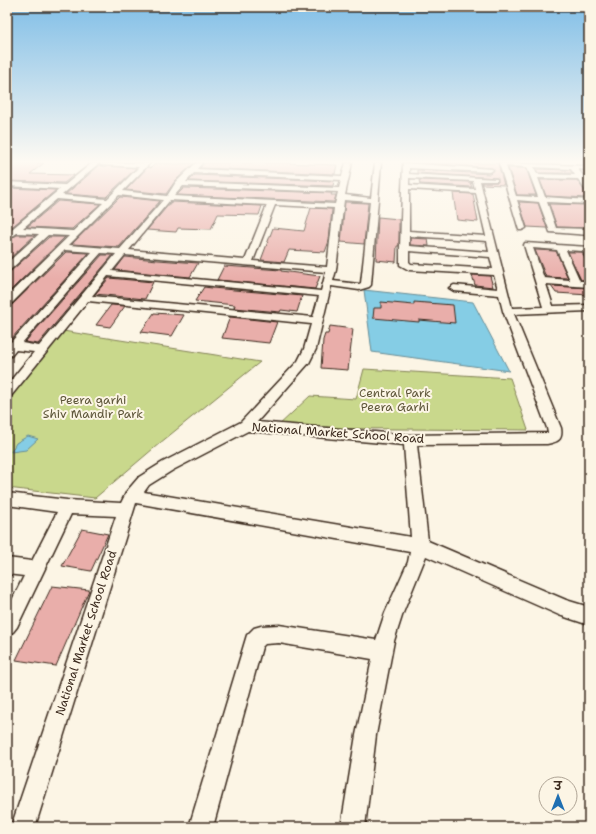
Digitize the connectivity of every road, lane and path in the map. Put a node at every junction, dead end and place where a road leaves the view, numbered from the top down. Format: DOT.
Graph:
graph roads {
  1 [pos="48,202"];
  2 [pos="109,202"];
  3 [pos="165,202"];
  4 [pos="272,202"];
  5 [pos="340,202"];
  6 [pos="374,202"];
  7 [pos="405,202"];
  8 [pos="482,202"];
  9 [pos="514,202"];
  10 [pos="543,202"];
  11 [pos="522,228"];
  12 [pos="15,230"];
  13 [pos="46,232"];
  14 [pos="589,232"];
  15 [pos="404,233"];
  16 [pos="76,234"];
  17 [pos="7,236"];
  18 [pos="491,239"];
  19 [pos="63,247"];
  20 [pos="560,247"];
  21 [pos="404,248"];
  22 [pos="99,250"];
  23 [pos="123,252"];
  24 [pos="495,255"];
  25 [pos="589,256"];
  26 [pos="248,263"];
  27 [pos="7,268"];
  28 [pos="331,270"];
  29 [pos="499,272"];
  30 [pos="105,273"];
  31 [pos="539,281"];
  32 [pos="327,283"];
  33 [pos="576,283"];
  34 [pos="589,284"];
  35 [pos="454,288"];
  36 [pos="504,292"];
  37 [pos="324,294"];
  38 [pos="85,298"];
  39 [pos="9,299"];
  40 [pos="589,308"];
  41 [pos="549,310"];
  42 [pos="508,311"];
  43 [pos="317,321"];
  44 [pos="9,348"];
  45 [pos="43,350"];
  46 [pos="7,393"];
  47 [pos="246,426"];
  48 [pos="410,440"];
  49 [pos="7,499"];
  50 [pos="129,503"];
  51 [pos="67,506"];
  52 [pos="420,546"];
  53 [pos="7,566"];
  54 [pos="36,569"];
  55 [pos="589,616"];
  56 [pos="7,626"];
  57 [pos="383,651"];
  58 [pos="23,827"];
  59 [pos="201,827"];
  60 [pos="353,827"];
  1 -- 12 [label="street"];
  2 -- 16 [label="street"];
  3 -- 23 [label="street"];
  4 -- 26 [label="street"];
  5 -- 28 [label="street"];
  6 -- 32 [label="street"];
  7 -- 15 [label="street"];
  8 -- 18 [label="street"];
  9 -- 11 [label="street"];
  10 -- 14 [label="street"];
  12 -- 13 [label="street"];
  12 -- 17 [label="street"];
  13 -- 16 [label="street"];
  13 -- 27 [label="street"];
  15 -- 18 [label="street"];
  15 -- 21 [label="street"];
  16 -- 19 [label="street"];
  18 -- 24 [label="street"];
  19 -- 22 [label="street"];
  19 -- 39 [label="street"];
  20 -- 25 [label="street"];
  20 -- 31 [label="street"];
  20 -- 33 [label="street"];
  21 -- 24 [label="street"];
  21 -- 29 [label="street"];
  22 -- 23 [label="street"];
  22 -- 44 [label="street"];
  23 -- 26 [label="street"];
  23 -- 30 [label="street"];
  24 -- 29 [label="street"];
  26 -- 28 [label="street"];
  28 -- 32 [label="street"];
  29 -- 36 [label="street"];
  30 -- 37 [label="street"];
  30 -- 38 [label="street"];
  31 -- 33 [label="street"];
  31 -- 41 [label="street"];
  32 -- 37 [label="street"];
  33 -- 34 [label="street"];
  35 -- 36 [label="street"];
  36 -- 42 [label="street"];
  37 -- 43 [label="street"];
  38 -- 43 [label="street"];
  38 -- 45 [label="street"];
  40 -- 41 [label="street"];
  41 -- 42 [label="street"];
  42 -- 48 [label="street, National Market School Road"];
  43 -- 47 [label="street"];
  44 -- 45 [label="street"];
  45 -- 46 [label="street"];
  47 -- 48 [label="street, National Market School Road"];
  47 -- 50 [label="street, National Market School Road"];
  48 -- 52 [label="street"];
  49 -- 51 [label="street"];
  50 -- 51 [label="street"];
  50 -- 52 [label="street"];
  50 -- 58 [label="street, National Market School Road"];
  51 -- 54 [label="street"];
  52 -- 55 [label="street"];
  52 -- 57 [label="street"];
  53 -- 54 [label="street"];
  54 -- 56 [label="street"];
  57 -- 59 [label="street"];
  57 -- 60 [label="street"];
}
